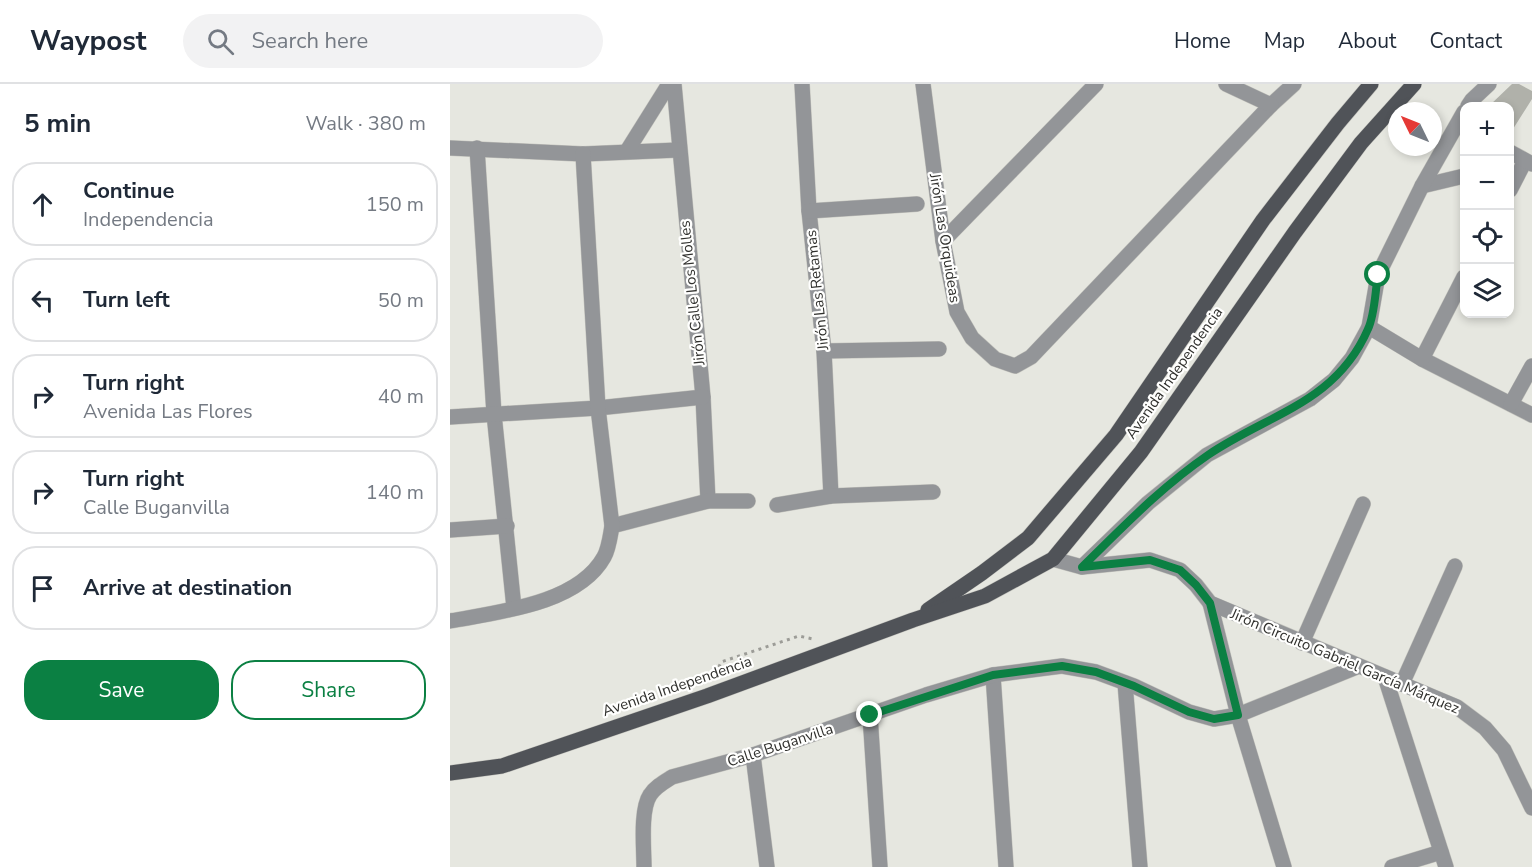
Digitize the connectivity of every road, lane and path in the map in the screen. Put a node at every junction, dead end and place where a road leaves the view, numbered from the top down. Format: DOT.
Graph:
graph roads {
  1 [pos="669,84"];
  2 [pos="674,84"];
  3 [pos="802,84"];
  4 [pos="923,84"];
  5 [pos="1096,84"];
  6 [pos="1226,84"];
  7 [pos="1294,84"];
  8 [pos="1371,84"];
  9 [pos="1414,84"];
  10 [pos="1489,84"];
  11 [pos="1471,102"];
  12 [pos="1271,105"];
  13 [pos="1460,124"];
  14 [pos="450,148"];
  15 [pos="477,148"];
  16 [pos="678,150"];
  17 [pos="627,151"];
  18 [pos="584,154"];
  19 [pos="1514,155"];
  20 [pos="1528,162"];
  21 [pos="1460,177"];
  22 [pos="1514,183"];
  23 [pos="1422,186"];
  24 [pos="916,204"];
  25 [pos="809,212"];
  26 [pos="943,241"];
  27 [pos="1460,285"];
  28 [pos="1369,327"];
  29 [pos="939,349"];
  30 [pos="824,351"];
  31 [pos="1422,359"];
  32 [pos="1532,366"];
  33 [pos="702,397"];
  34 [pos="1511,404"];
  35 [pos="598,408"];
  36 [pos="494,414"];
  37 [pos="1532,415"];
  38 [pos="450,417"];
  39 [pos="933,492"];
  40 [pos="831,496"];
  41 [pos="708,501"];
  42 [pos="748,501"];
  43 [pos="1364,504"];
  44 [pos="777,505"];
  45 [pos="507,526"];
  46 [pos="612,526"];
  47 [pos="450,530"];
  48 [pos="1053,559"];
  49 [pos="1455,566"];
  50 [pos="1082,567"];
  51 [pos="1210,603"];
  52 [pos="514,608"];
  53 [pos="913,620"];
  54 [pos="450,621"];
  55 [pos="1302,643"];
  56 [pos="841,647"];
  57 [pos="1359,666"];
  58 [pos="993,675"];
  59 [pos="1385,677"];
  60 [pos="1125,684"];
  61 [pos="1402,684"];
  62 [pos="707,696"];
  63 [pos="870,715"];
  64 [pos="1238,715"];
  65 [pos="753,755"];
  66 [pos="450,773"];
  67 [pos="1532,808"];
  68 [pos="1444,860"];
  69 [pos="644,867"];
  70 [pos="767,867"];
  71 [pos="880,867"];
  72 [pos="1006,867"];
  73 [pos="1140,867"];
  74 [pos="1284,867"];
  75 [pos="1392,867"];
  1 -- 17 [label="street"];
  2 -- 16 [label="street, Jirón Calle Los Molles"];
  3 -- 25 [label="street, Jirón Las Retamas"];
  4 -- 26 [label="street, Jirón Las Orquideas"];
  5 -- 26 [label="street"];
  6 -- 12 [label="street"];
  7 -- 12 [label="street"];
  8 -- 53 [label="main road, Avenida Independencia"];
  9 -- 48 [label="main road, Avenida Independencia"];
  10 -- 11 [label="street"];
  12 -- 26 [label="street, Jirón Las Orquideas"];
  13 -- 23 [label="street"];
  14 -- 15 [label="street"];
  15 -- 18 [label="street"];
  15 -- 36 [label="street"];
  16 -- 17 [label="street"];
  16 -- 33 [label="street, Jirón Calle Los Molles"];
  17 -- 18 [label="street"];
  18 -- 35 [label="street"];
  19 -- 20 [label="street"];
  20 -- 22 [label="street"];
  21 -- 23 [label="street"];
  23 -- 28 [label="street"];
  24 -- 25 [label="street"];
  25 -- 30 [label="street, Jirón Las Retamas"];
  27 -- 31 [label="street"];
  28 -- 31 [label="street"];
  28 -- 50 [label="street"];
  29 -- 30 [label="street"];
  30 -- 40 [label="street, Jirón Las Retamas"];
  31 -- 34 [label="street"];
  32 -- 34 [label="street"];
  33 -- 35 [label="street"];
  33 -- 41 [label="street, Jirón Calle Los Molles"];
  34 -- 37 [label="street"];
  35 -- 36 [label="street"];
  35 -- 46 [label="street"];
  36 -- 38 [label="street"];
  36 -- 45 [label="street"];
  39 -- 40 [label="street"];
  40 -- 44 [label="street"];
  41 -- 42 [label="street"];
  41 -- 46 [label="street"];
  43 -- 55 [label="street"];
  45 -- 47 [label="street"];
  45 -- 52 [label="street"];
  46 -- 52 [label="street"];
  48 -- 50 [label="street, Jirón Circuito Gabriel García Márquez"];
  48 -- 53 [label="main road, Avenida Independencia"];
  49 -- 61 [label="street"];
  50 -- 51 [label="street, Jirón Circuito Gabriel García Márquez"];
  51 -- 55 [label="street, Jirón Circuito Gabriel García Márquez"];
  51 -- 64 [label="street"];
  52 -- 54 [label="street"];
  53 -- 56 [label="main road, Avenida Independencia"];
  55 -- 57 [label="street, Jirón Circuito Gabriel García Márquez"];
  56 -- 62 [label="main road, Avenida Independencia"];
  56 -- 62 [label="path"];
  57 -- 59 [label="street, Jirón Circuito Gabriel García Márquez"];
  57 -- 64 [label="street, Calle Buganvilla"];
  58 -- 60 [label="street, Calle Buganvilla"];
  58 -- 63 [label="street, Calle Buganvilla"];
  58 -- 72 [label="street"];
  59 -- 61 [label="street, Jirón Circuito Gabriel García Márquez"];
  59 -- 68 [label="street"];
  60 -- 64 [label="street, Calle Buganvilla"];
  60 -- 73 [label="street"];
  61 -- 67 [label="street, Jirón Circuito Gabriel García Márquez"];
  62 -- 66 [label="main road, Avenida Independencia"];
  63 -- 65 [label="street, Calle Buganvilla"];
  63 -- 71 [label="street"];
  64 -- 74 [label="street"];
  65 -- 69 [label="street, Calle Buganvilla"];
  65 -- 70 [label="street"];
  68 -- 75 [label="street"];
}
